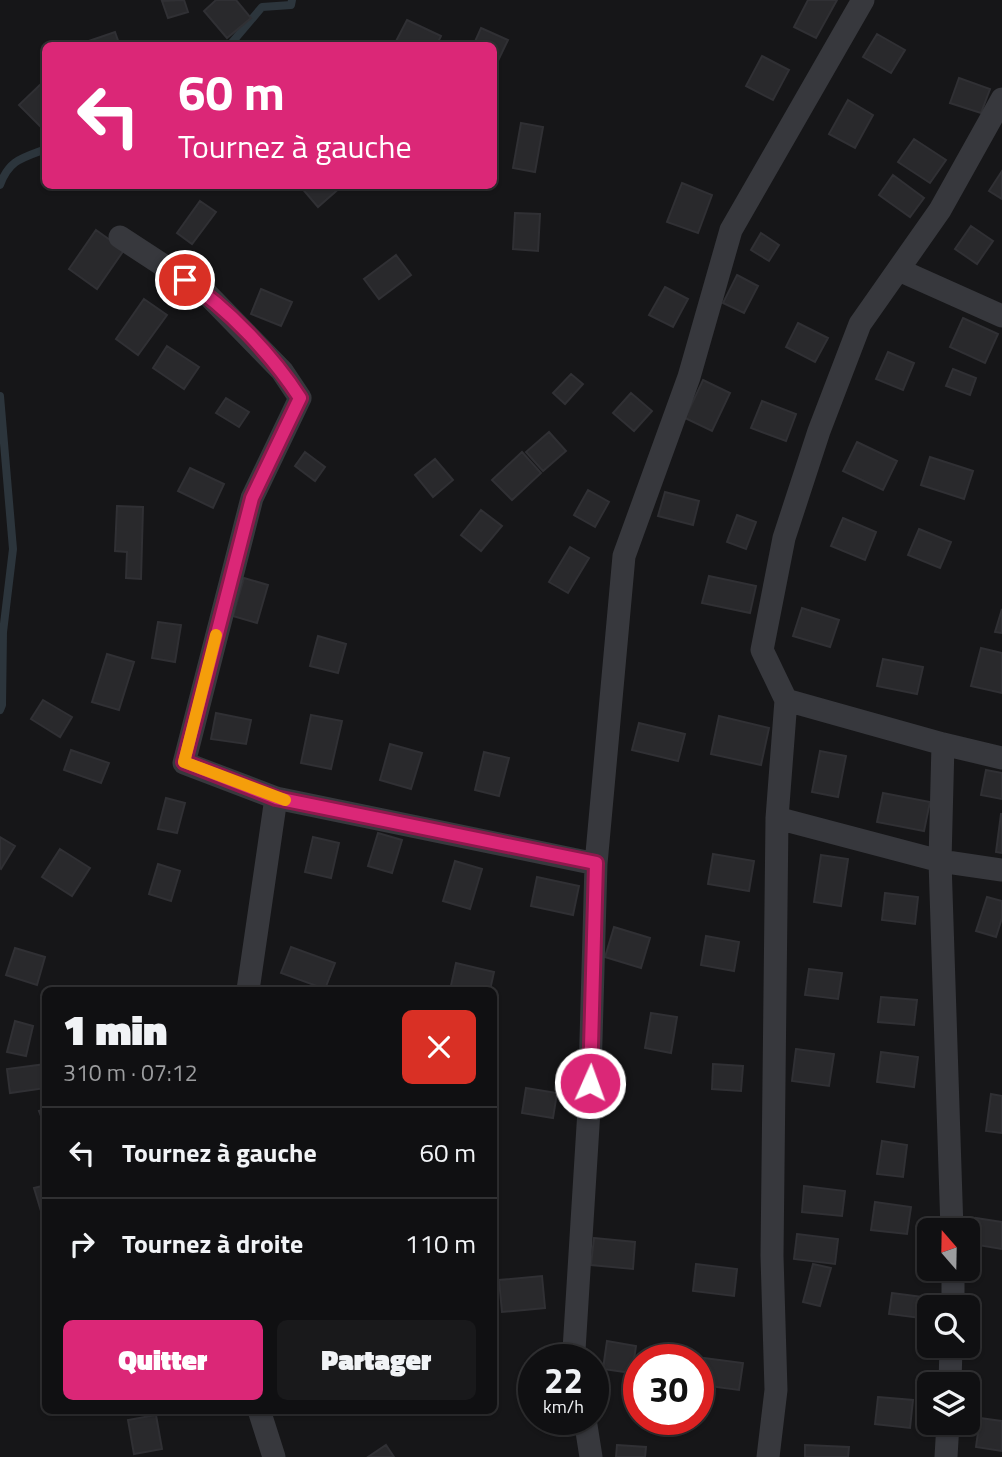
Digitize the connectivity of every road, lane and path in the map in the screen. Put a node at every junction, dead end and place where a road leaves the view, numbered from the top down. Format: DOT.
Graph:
graph roads {
  1 [pos="863,0"];
  2 [pos="1002,99"];
  3 [pos="120,237"];
  4 [pos="899,270"];
  5 [pos="1002,316"];
  6 [pos="786,700"];
  7 [pos="943,744"];
  8 [pos="1002,758"];
  9 [pos="276,798"];
  10 [pos="777,818"];
  11 [pos="940,861"];
  12 [pos="596,863"];
  13 [pos="1002,870"];
  14 [pos="248,987"];
  15 [pos="952,1218"];
  16 [pos="573,1344"];
  17 [pos="260,1414"];
  18 [pos="587,1435"];
  19 [pos="947,1435"];
  20 [pos="274,1457"];
  21 [pos="591,1457"];
  22 [pos="768,1457"];
  23 [pos="946,1457"];
  1 -- 12 [label="street"];
  2 -- 4 [label="street"];
  3 -- 9 [label="street"];
  4 -- 5 [label="street"];
  4 -- 6 [label="street"];
  6 -- 7 [label="street"];
  6 -- 10 [label="street"];
  7 -- 8 [label="street"];
  7 -- 11 [label="street"];
  9 -- 12 [label="street"];
  9 -- 14 [label="street"];
  10 -- 11 [label="street"];
  10 -- 22 [label="street"];
  11 -- 13 [label="street"];
  11 -- 15 [label="street"];
  12 -- 16 [label="street"];
  17 -- 20 [label="street"];
  18 -- 21 [label="street"];
  19 -- 23 [label="street"];
}
